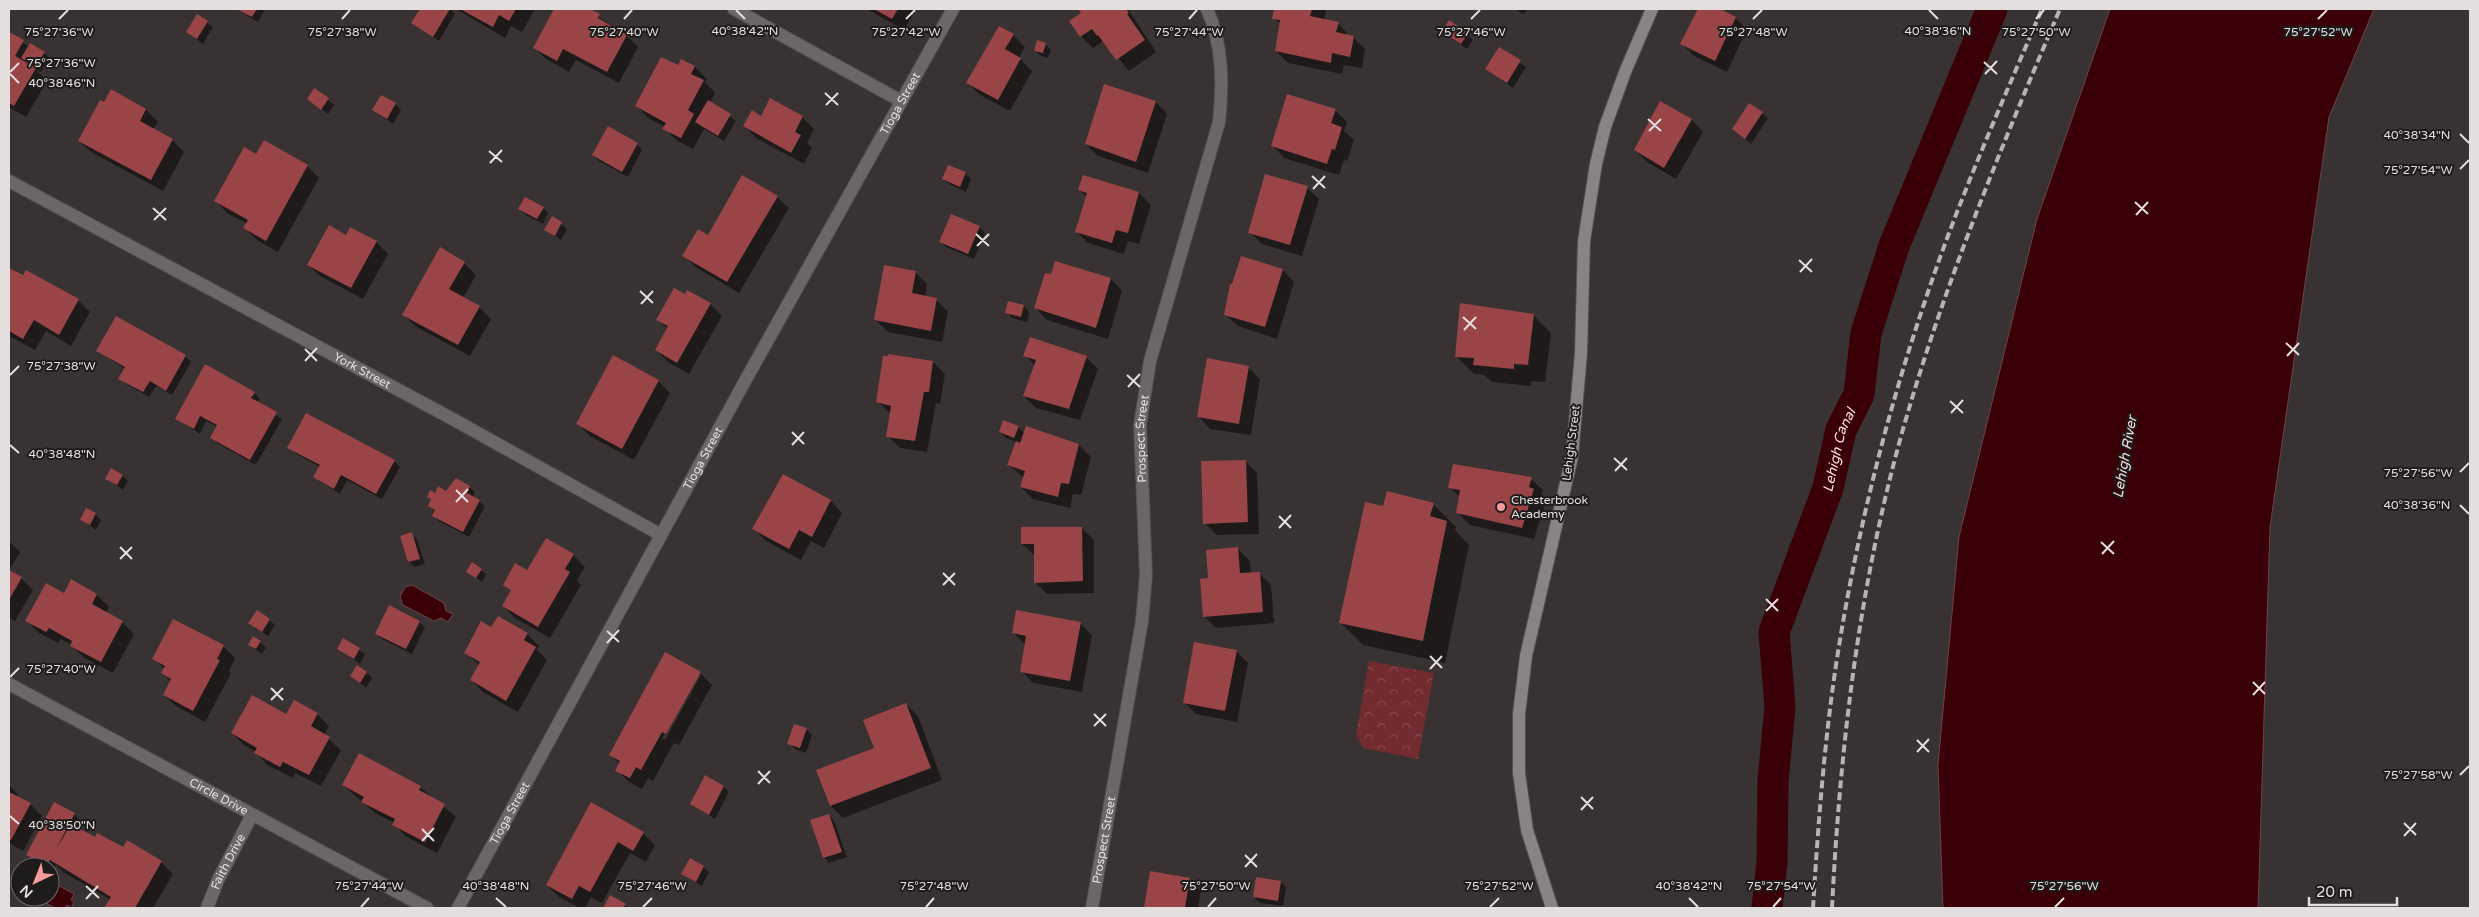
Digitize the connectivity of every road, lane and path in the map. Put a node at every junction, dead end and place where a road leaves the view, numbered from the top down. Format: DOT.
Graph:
graph roads {
  1 [pos="734,9"];
  2 [pos="952,9"];
  3 [pos="1207,9"];
  4 [pos="1652,9"];
  5 [pos="901,101"];
  6 [pos="9,181"];
  7 [pos="661,535"];
  8 [pos="9,684"];
  9 [pos="252,815"];
  10 [pos="207,908"];
  11 [pos="427,908"];
  12 [pos="458,908"];
  13 [pos="1092,908"];
  14 [pos="1552,908"];
  1 -- 5 [label="street"];
  2 -- 5 [label="street, Tioga Street"];
  3 -- 13 [label="street, Prospect Street"];
  4 -- 14 [label="street, Lehigh Street"];
  5 -- 7 [label="street, Tioga Street"];
  6 -- 7 [label="street, York Street"];
  7 -- 12 [label="street, Tioga Street"];
  8 -- 9 [label="street, Circle Drive"];
  9 -- 10 [label="street, Faith Drive"];
  9 -- 11 [label="street, Circle Drive"];
}
